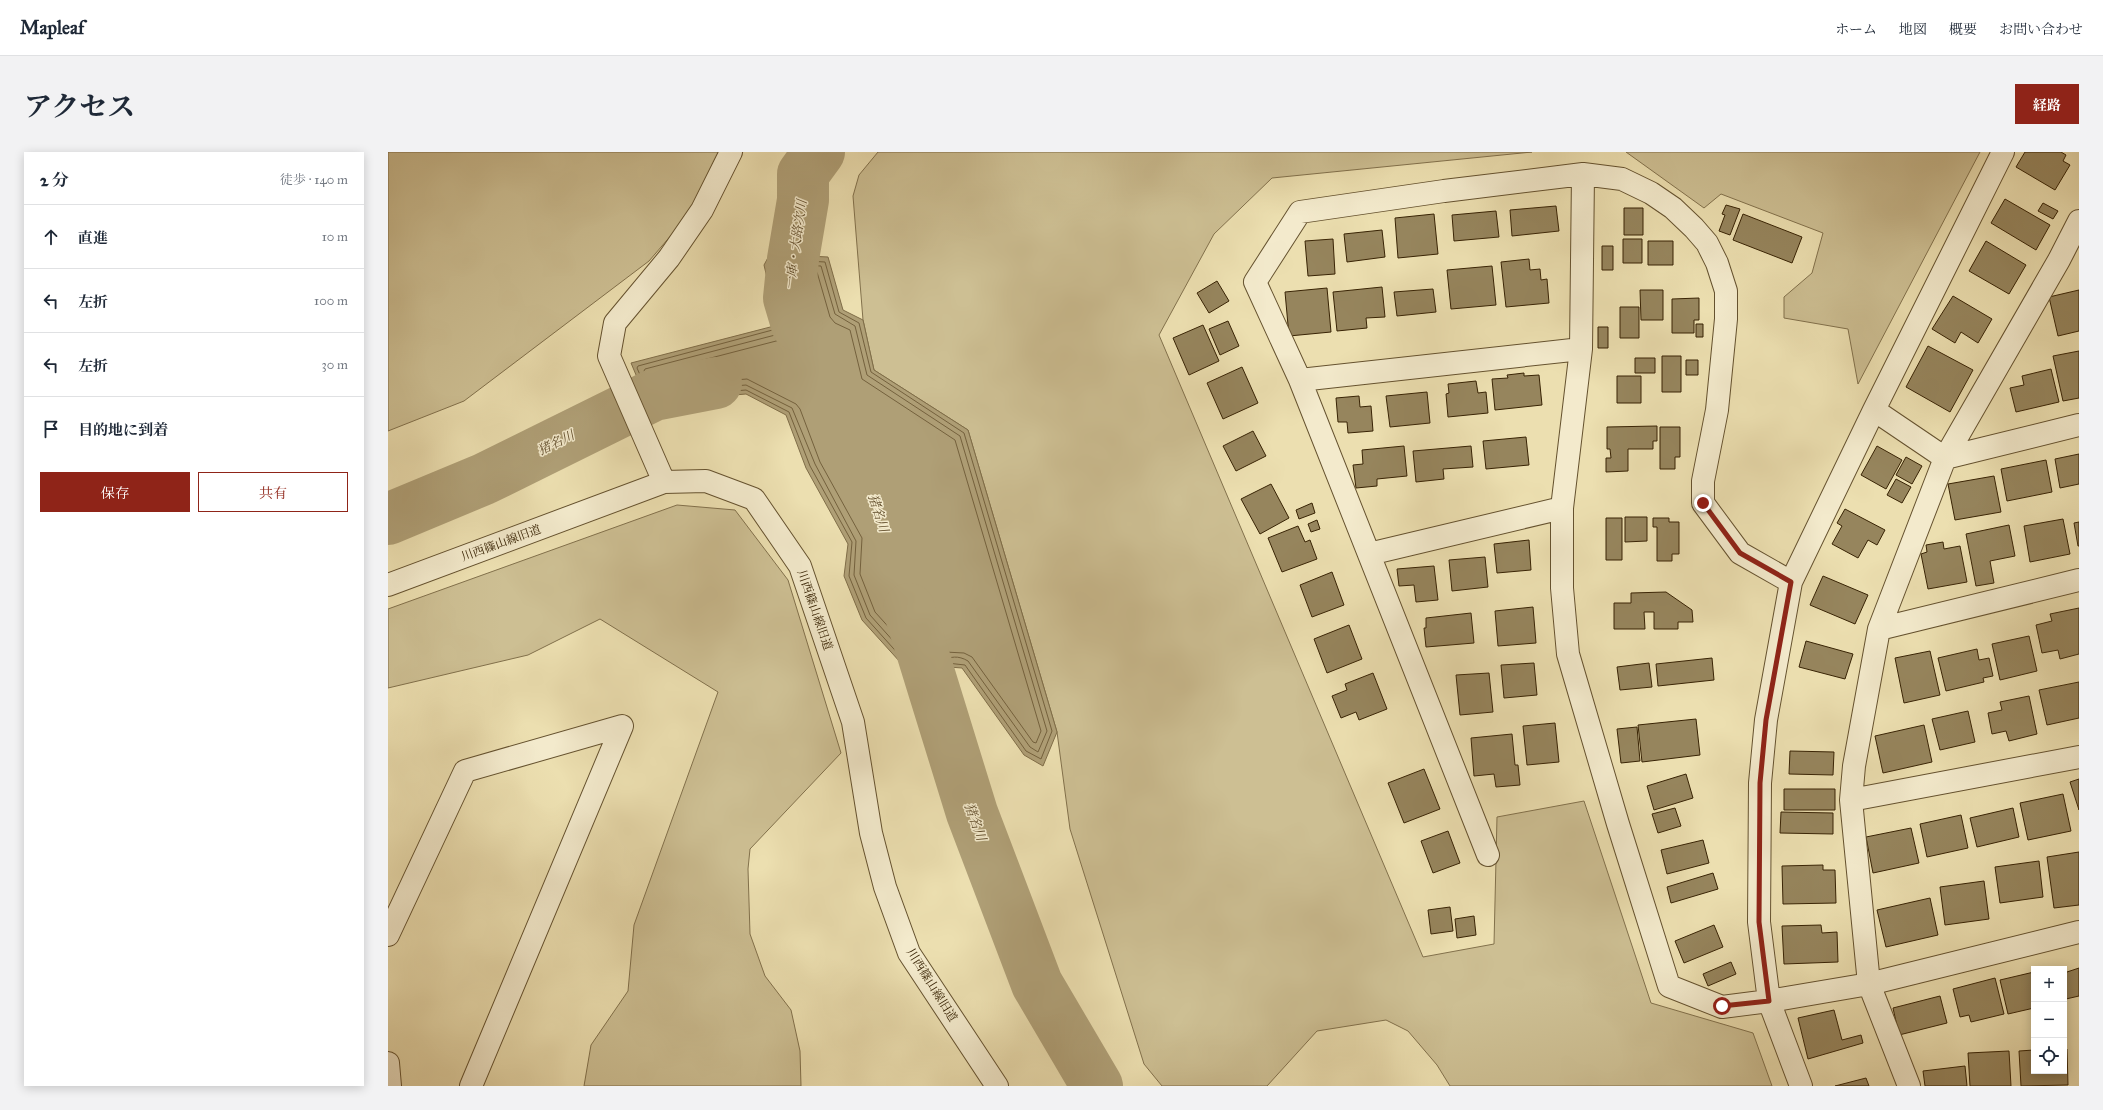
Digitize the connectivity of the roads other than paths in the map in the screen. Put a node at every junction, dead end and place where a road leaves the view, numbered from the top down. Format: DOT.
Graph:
graph roads {
  1 [pos="731,152"];
  2 [pos="2003,152"];
  3 [pos="1583,174"];
  4 [pos="2079,221"];
  5 [pos="2069,259"];
  6 [pos="1581,349"];
  7 [pos="1300,380"];
  8 [pos="1874,410"];
  9 [pos="2079,425"];
  10 [pos="1945,458"];
  11 [pos="664,482"];
  12 [pos="1562,508"];
  13 [pos="1369,554"];
  14 [pos="2079,580"];
  15 [pos="1791,582"];
  16 [pos="388,585"];
  17 [pos="1879,629"];
  18 [pos="2079,757"];
  19 [pos="1852,800"];
  20 [pos="1488,855"];
  21 [pos="2079,932"];
  22 [pos="388,934"];
  23 [pos="1869,984"];
  24 [pos="1769,1001"];
  25 [pos="388,1063"];
  26 [pos="390,1086"];
  27 [pos="471,1086"];
  28 [pos="997,1086"];
  29 [pos="1801,1086"];
  30 [pos="1909,1086"];
  1 -- 11 [label="street"];
  2 -- 8 [label="street"];
  3 -- 6 [label="street"];
  3 -- 7 [label="street"];
  3 -- 15 [label="street"];
  4 -- 5 [label="street"];
  5 -- 10 [label="street"];
  6 -- 7 [label="street"];
  6 -- 12 [label="street"];
  7 -- 13 [label="street"];
  8 -- 10 [label="street"];
  8 -- 15 [label="street"];
  9 -- 10 [label="street"];
  10 -- 17 [label="street"];
  11 -- 16 [label="street, 川西篠山線旧道"];
  11 -- 28 [label="street, 川西篠山線旧道"];
  12 -- 13 [label="street"];
  12 -- 24 [label="street"];
  13 -- 20 [label="street"];
  14 -- 17 [label="street"];
  15 -- 24 [label="street"];
  17 -- 19 [label="street"];
  18 -- 19 [label="street"];
  19 -- 23 [label="street"];
  21 -- 23 [label="street"];
  22 -- 27 [label="street"];
  23 -- 24 [label="street"];
  23 -- 30 [label="street"];
  24 -- 29 [label="street"];
  25 -- 26 [label="street"];
}
